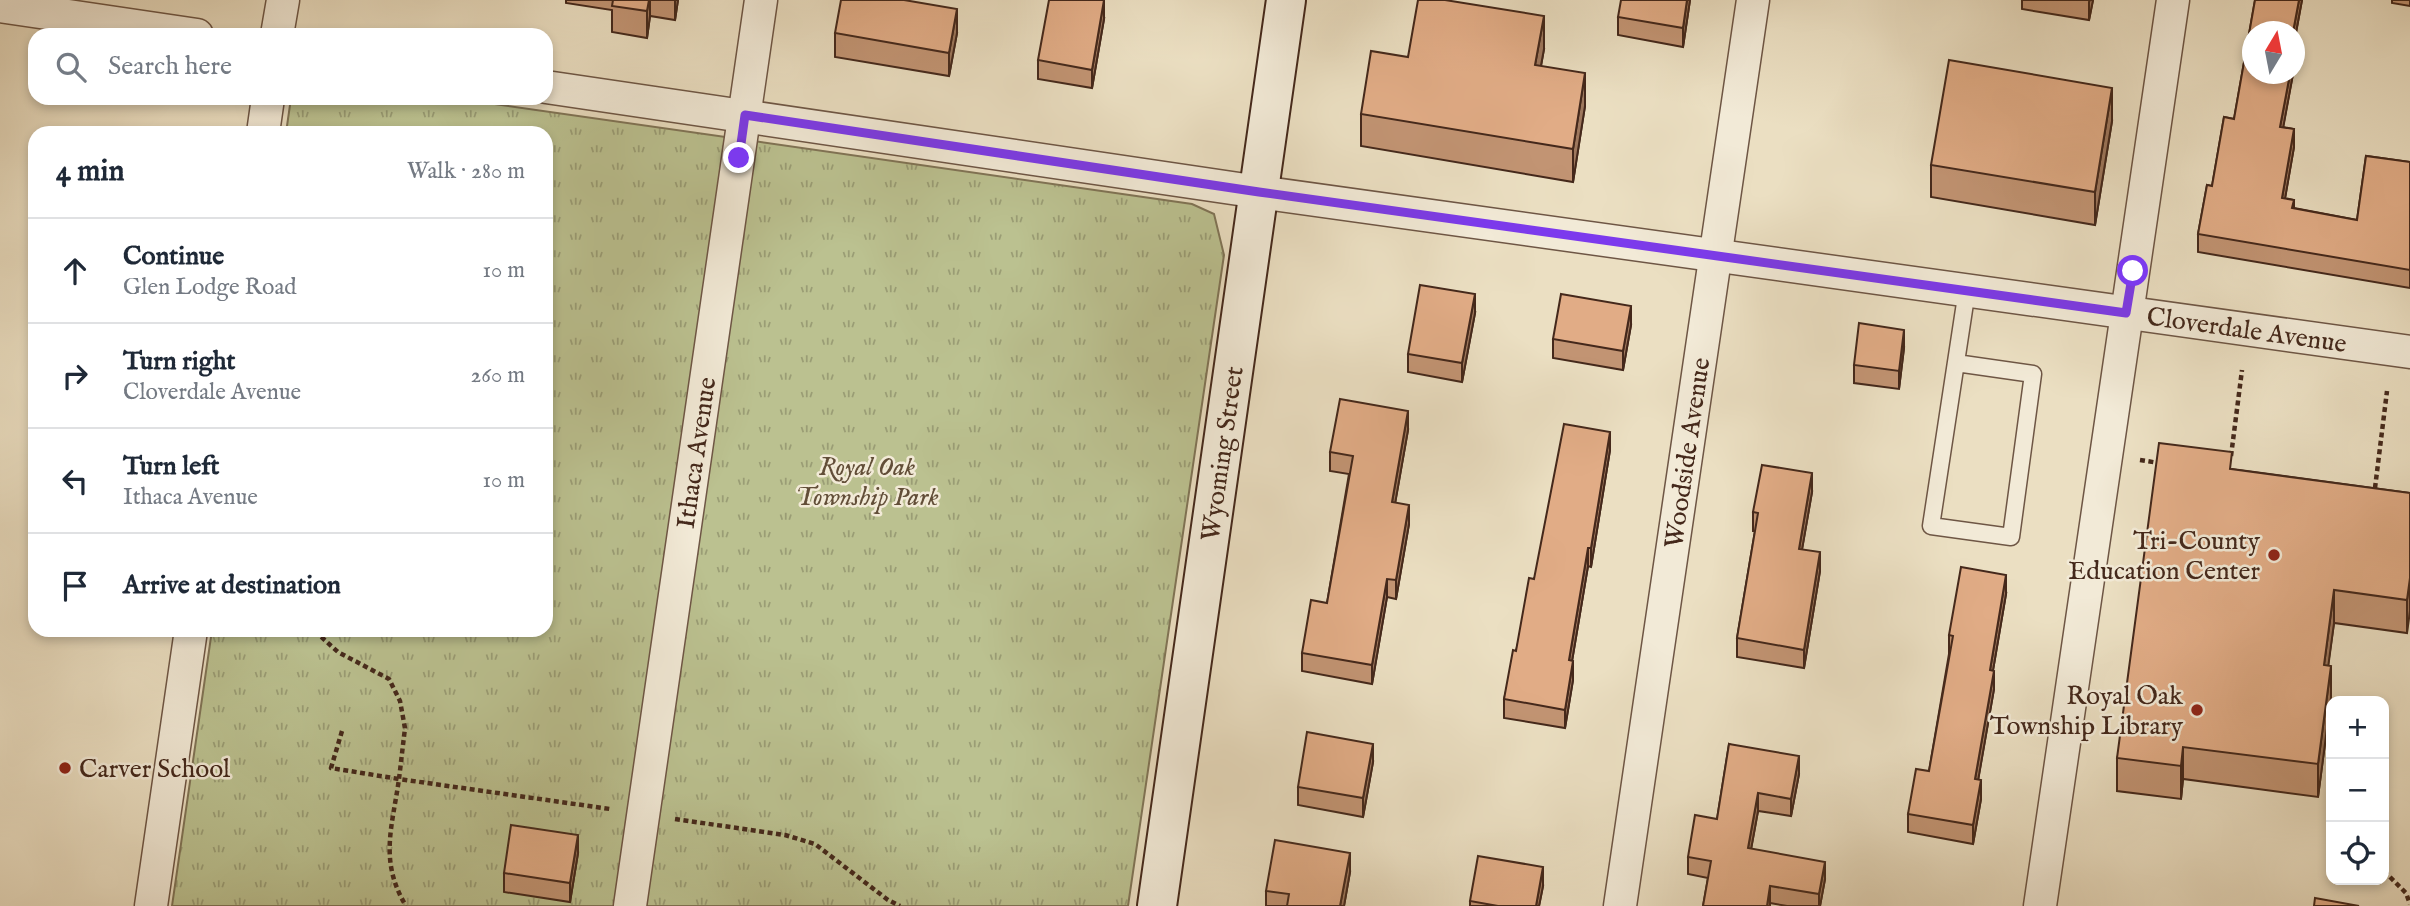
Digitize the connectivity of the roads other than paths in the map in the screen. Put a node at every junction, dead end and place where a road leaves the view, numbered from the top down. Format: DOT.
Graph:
graph roads {
  1 [pos="283,0"];
  2 [pos="761,0"];
  3 [pos="1286,0"];
  4 [pos="1753,0"];
  5 [pos="2173,0"];
  6 [pos="0,6"];
  7 [pos="149,28"];
  8 [pos="278,28"];
  9 [pos="553,88"];
  10 [pos="267,105"];
  11 [pos="745,115"];
  12 [pos="264,126"];
  13 [pos="1259,192"];
  14 [pos="1716,254"];
  15 [pos="1967,290"];
  16 [pos="2126,313"];
  17 [pos="2410,352"];
  18 [pos="1956,363"];
  19 [pos="190,637"];
  20 [pos="151,906"];
  21 [pos="630,906"];
  22 [pos="1157,906"];
  23 [pos="1620,906"];
  24 [pos="2040,906"];
  1 -- 8 [label="street"];
  2 -- 11 [label="street, Ithaca Avenue"];
  3 -- 13 [label="street, Wyoming Street"];
  4 -- 14 [label="street, Woodside Avenue"];
  5 -- 16 [label="street"];
  6 -- 7 [label="street"];
  9 -- 11 [label="street, Cloverdale Avenue"];
  10 -- 12 [label="street"];
  11 -- 13 [label="street, Cloverdale Avenue"];
  11 -- 21 [label="street, Ithaca Avenue"];
  13 -- 14 [label="street, Cloverdale Avenue"];
  13 -- 22 [label="street, Wyoming Street"];
  14 -- 15 [label="street, Cloverdale Avenue"];
  14 -- 23 [label="street, Woodside Avenue"];
  15 -- 16 [label="street, Cloverdale Avenue"];
  15 -- 18 [label="lane"];
  16 -- 17 [label="street, Cloverdale Avenue"];
  16 -- 24 [label="street"];
  18 -- 18 [label="lane"];
  19 -- 20 [label="street"];
}
